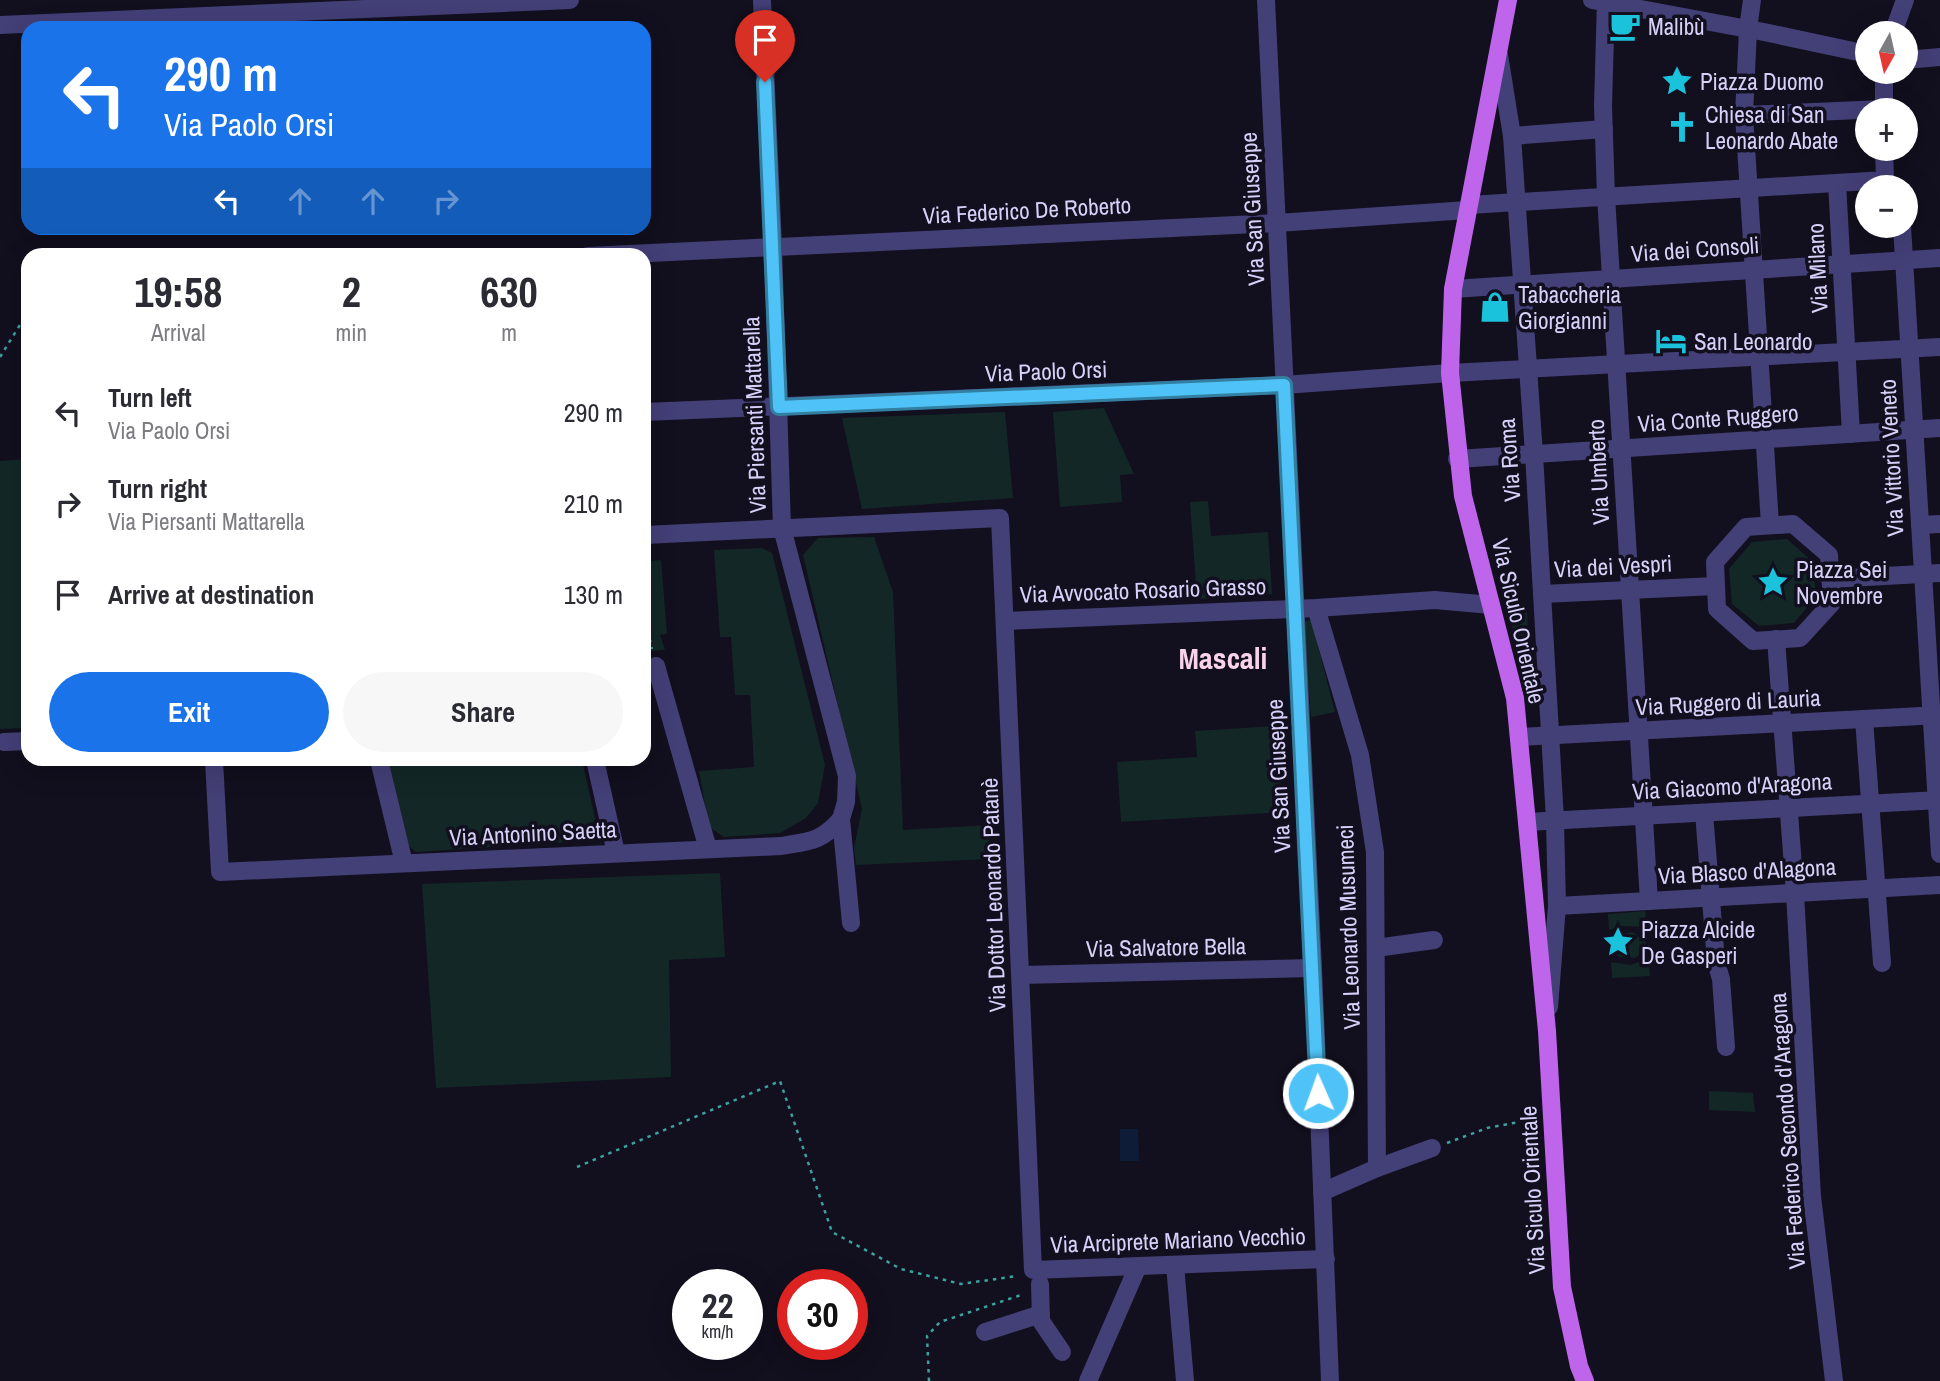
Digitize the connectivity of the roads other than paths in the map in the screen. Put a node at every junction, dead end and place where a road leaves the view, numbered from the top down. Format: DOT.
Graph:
graph roads {
  1 [pos="570,0"];
  2 [pos="762,0"];
  3 [pos="1266,0"];
  4 [pos="1508,0"];
  5 [pos="1752,0"];
  6 [pos="1600,1"];
  7 [pos="1898,3"];
  8 [pos="91,21"];
  9 [pos="1895,21"];
  10 [pos="21,24"];
  11 [pos="0,25"];
  12 [pos="1756,30"];
  13 [pos="1855,51"];
  14 [pos="1499,55"];
  15 [pos="1940,57"];
  16 [pos="1918,59"];
  17 [pos="1855,111"];
  18 [pos="1751,115"];
  19 [pos="1599,129"];
  20 [pos="1512,136"];
  21 [pos="1884,161"];
  22 [pos="1837,183"];
  23 [pos="1753,192"];
  24 [pos="1603,200"];
  25 [pos="1516,202"];
  26 [pos="1469,207"];
  27 [pos="1278,223"];
  28 [pos="1903,238"];
  29 [pos="773,246"];
  30 [pos="651,253"];
  31 [pos="1940,258"];
  32 [pos="1904,261"];
  33 [pos="1841,265"];
  34 [pos="1753,270"];
  35 [pos="1611,279"];
  36 [pos="1522,285"];
  37 [pos="1453,289"];
  38 [pos="1940,347"];
  39 [pos="1909,349"];
  40 [pos="1846,352"];
  41 [pos="1759,357"];
  42 [pos="1616,364"];
  43 [pos="1528,370"];
  44 [pos="1450,373"];
  45 [pos="1284,385"];
  46 [pos="779,407"];
  47 [pos="651,412"];
  48 [pos="1940,428"];
  49 [pos="1914,430"];
  50 [pos="1851,434"];
  51 [pos="1765,439"];
  52 [pos="1622,449"];
  53 [pos="1534,454"];
  54 [pos="1457,459"];
  55 [pos="1940,524"];
  56 [pos="1920,525"];
  57 [pos="1770,526"];
  58 [pos="782,528"];
  59 [pos="651,535"];
  60 [pos="1931,574"];
  61 [pos="1830,579"];
  62 [pos="1716,586"];
  63 [pos="1630,590"];
  64 [pos="1542,594"];
  65 [pos="1491,605"];
  66 [pos="1316,608"];
  67 [pos="1294,609"];
  68 [pos="1005,621"];
  69 [pos="1776,639"];
  70 [pos="656,666"];
  71 [pos="1936,715"];
  72 [pos="1864,719"];
  73 [pos="1782,723"];
  74 [pos="1639,731"];
  75 [pos="1550,735"];
  76 [pos="1519,737"];
  77 [pos="21,741"];
  78 [pos="4,742"];
  79 [pos="214,766"];
  80 [pos="380,766"];
  81 [pos="596,766"];
  82 [pos="1938,800"];
  83 [pos="1870,804"];
  84 [pos="1788,808"];
  85 [pos="1704,813"];
  86 [pos="1644,816"];
  87 [pos="841,820"];
  88 [pos="1555,820"];
  89 [pos="1527,822"];
  90 [pos="708,849"];
  91 [pos="616,853"];
  92 [pos="1940,854"];
  93 [pos="404,863"];
  94 [pos="1940,885"];
  95 [pos="1877,889"];
  96 [pos="1795,893"];
  97 [pos="1711,898"];
  98 [pos="1649,901"];
  99 [pos="1558,906"];
  100 [pos="851,923"];
  101 [pos="1434,940"];
  102 [pos="1376,948"];
  103 [pos="1882,963"];
  104 [pos="1313,968"];
  105 [pos="1021,975"];
  106 [pos="1547,1031"];
  107 [pos="1726,1047"];
  108 [pos="1432,1148"];
  109 [pos="1377,1168"];
  110 [pos="1322,1192"];
  111 [pos="1326,1259"];
  112 [pos="1175,1265"];
  113 [pos="1138,1266"];
  114 [pos="1032,1277"];
  115 [pos="1041,1314"];
  116 [pos="985,1332"];
  117 [pos="1062,1352"];
  118 [pos="1087,1381"];
  119 [pos="1185,1381"];
  120 [pos="1330,1381"];
  121 [pos="1585,1381"];
  122 [pos="1834,1381"];
  1 -- 8 [label="street"];
  2 -- 29 [label="street, Via Piersanti Mattarella"];
  3 -- 27 [label="street, Via San Giuseppe"];
  4 -- 14 [label="main road, Via Siculo Orientale"];
  5 -- 12 [label="street"];
  6 -- 12 [label="street"];
  6 -- 19 [label="street, Via Umberto"];
  7 -- 9 [label="street"];
  10 -- 11 [label="street"];
  12 -- 13 [label="street"];
  12 -- 18 [label="street"];
  14 -- 20 [label="street, Via Roma"];
  14 -- 26 [label="main road, Via Siculo Orientale"];
  15 -- 16 [label="street"];
  17 -- 18 [label="street"];
  18 -- 23 [label="street"];
  19 -- 20 [label="street"];
  19 -- 24 [label="street, Via Umberto"];
  20 -- 25 [label="street, Via Roma"];
  21 -- 22 [label="street, Via Federico De Roberto"];
  22 -- 23 [label="street, Via Federico De Roberto"];
  22 -- 33 [label="street, Via Milano"];
  23 -- 24 [label="street, Via Federico De Roberto"];
  23 -- 34 [label="street"];
  24 -- 25 [label="street, Via Federico De Roberto"];
  24 -- 35 [label="street, Via Umberto"];
  25 -- 26 [label="street, Via Federico De Roberto"];
  25 -- 36 [label="street, Via Roma"];
  26 -- 27 [label="street, Via Federico De Roberto"];
  26 -- 37 [label="main road, Via Siculo Orientale"];
  27 -- 29 [label="street, Via Federico De Roberto"];
  27 -- 45 [label="street, Via San Giuseppe"];
  28 -- 32 [label="street, Via Vittorio Veneto"];
  29 -- 30 [label="street, Via Federico De Roberto"];
  29 -- 46 [label="street, Via Piersanti Mattarella"];
  31 -- 32 [label="street, Via dei Consoli"];
  32 -- 33 [label="street, Via dei Consoli"];
  32 -- 39 [label="street, Via Vittorio Veneto"];
  33 -- 34 [label="street, Via dei Consoli"];
  33 -- 40 [label="street, Via Milano"];
  34 -- 35 [label="street, Via dei Consoli"];
  34 -- 41 [label="street"];
  35 -- 36 [label="street, Via dei Consoli"];
  35 -- 42 [label="street, Via Umberto"];
  36 -- 37 [label="street, Via dei Consoli"];
  36 -- 43 [label="street, Via Roma"];
  37 -- 44 [label="main road, Via Siculo Orientale"];
  38 -- 39 [label="street, Via Paolo Orsi"];
  39 -- 40 [label="street, Via Paolo Orsi"];
  39 -- 49 [label="street, Via Vittorio Veneto"];
  40 -- 41 [label="street, Via Paolo Orsi"];
  40 -- 50 [label="street, Via Milano"];
  41 -- 42 [label="street, Via Paolo Orsi"];
  41 -- 51 [label="street"];
  42 -- 43 [label="street, Via Paolo Orsi"];
  42 -- 52 [label="street, Via Umberto"];
  43 -- 44 [label="street, Via Paolo Orsi"];
  43 -- 53 [label="street, Via Roma"];
  44 -- 45 [label="street, Via Paolo Orsi"];
  44 -- 54 [label="main road, Via Siculo Orientale"];
  45 -- 46 [label="street, Via Paolo Orsi"];
  45 -- 67 [label="street, Via San Giuseppe"];
  46 -- 47 [label="street, Via Paolo Orsi"];
  46 -- 58 [label="street, Via Piersanti Mattarella"];
  48 -- 49 [label="street, Via Conte Ruggero"];
  49 -- 50 [label="street, Via Conte Ruggero"];
  49 -- 56 [label="street, Via Vittorio Veneto"];
  50 -- 51 [label="street, Via Conte Ruggero"];
  51 -- 52 [label="street, Via Conte Ruggero"];
  51 -- 57 [label="street"];
  52 -- 53 [label="street, Via Conte Ruggero"];
  52 -- 63 [label="street, Via Umberto"];
  53 -- 54 [label="street, Via Conte Ruggero"];
  53 -- 64 [label="street, Via Roma"];
  54 -- 65 [label="main road, Via Siculo Orientale"];
  55 -- 56 [label="street"];
  56 -- 60 [label="street, Via Vittorio Veneto"];
  57 -- 61 [label="street"];
  57 -- 62 [label="street"];
  58 -- 59 [label="street"];
  58 -- 68 [label="street, Via Dottor Leonardo Patanè"];
  58 -- 87 [label="street, Via Piersanti Mattarella"];
  60 -- 61 [label="street"];
  60 -- 71 [label="street, Via Vittorio Veneto"];
  61 -- 69 [label="street"];
  62 -- 63 [label="street, Via dei Vespri"];
  62 -- 69 [label="street"];
  63 -- 64 [label="street, Via dei Vespri"];
  63 -- 74 [label="street, Via Umberto"];
  64 -- 75 [label="street, Via Roma"];
  65 -- 66 [label="street, Via Avvocato Rosario Grasso"];
  65 -- 76 [label="main road, Via Siculo Orientale"];
  66 -- 67 [label="street, Via Avvocato Rosario Grasso"];
  66 -- 102 [label="street, Via Leonardo Musumeci"];
  67 -- 68 [label="street, Via Avvocato Rosario Grasso"];
  67 -- 104 [label="street, Via San Giuseppe"];
  68 -- 105 [label="street, Via Dottor Leonardo Patanè"];
  69 -- 73 [label="street, Via Federico Secondo d'Aragona"];
  70 -- 90 [label="street"];
  71 -- 72 [label="street, Via Ruggero di Lauria"];
  71 -- 82 [label="street, Via Vittorio Veneto"];
  72 -- 73 [label="street, Via Ruggero di Lauria"];
  72 -- 83 [label="street"];
  73 -- 74 [label="street, Via Ruggero di Lauria"];
  73 -- 84 [label="street, Via Federico Secondo d'Aragona"];
  74 -- 75 [label="street, Via Ruggero di Lauria"];
  74 -- 86 [label="street, Via Umberto"];
  75 -- 76 [label="street, Via Ruggero di Lauria"];
  75 -- 88 [label="street, Via Roma"];
  76 -- 89 [label="main road, Via Siculo Orientale"];
  77 -- 78 [label="street"];
  79 -- 93 [label="street, Via Antonino Saetta"];
  80 -- 93 [label="street"];
  81 -- 91 [label="street"];
  82 -- 83 [label="street, Via Giacomo d'Aragona"];
  82 -- 92 [label="street, Via Vittorio Veneto"];
  83 -- 84 [label="street, Via Giacomo d'Aragona"];
  83 -- 95 [label="street"];
  84 -- 85 [label="street, Via Giacomo d'Aragona"];
  84 -- 96 [label="street, Via Federico Secondo d'Aragona"];
  85 -- 86 [label="street, Via Giacomo d'Aragona"];
  85 -- 97 [label="street"];
  86 -- 88 [label="street, Via Giacomo d'Aragona"];
  86 -- 98 [label="street, Via Umberto"];
  87 -- 90 [label="street, Via Antonino Saetta"];
  87 -- 100 [label="street, Via Piersanti Mattarella"];
  88 -- 89 [label="street, Via Giacomo d'Aragona"];
  88 -- 99 [label="street, Via Roma"];
  89 -- 106 [label="main road, Via Siculo Orientale"];
  90 -- 91 [label="street, Via Antonino Saetta"];
  91 -- 93 [label="street, Via Antonino Saetta"];
  94 -- 95 [label="street, Via Blasco d'Alagona"];
  95 -- 96 [label="street, Via Blasco d'Alagona"];
  95 -- 103 [label="street"];
  96 -- 97 [label="street, Via Blasco d'Alagona"];
  96 -- 122 [label="street, Via Federico Secondo d'Aragona"];
  97 -- 98 [label="street, Via Blasco d'Alagona"];
  97 -- 107 [label="street"];
  98 -- 99 [label="street, Via Blasco d'Alagona"];
  99 -- 106 [label="street, Via Roma"];
  101 -- 102 [label="street"];
  102 -- 109 [label="street, Via Leonardo Musumeci"];
  104 -- 105 [label="street, Via Salvatore Bella"];
  104 -- 110 [label="street, Via San Giuseppe"];
  105 -- 114 [label="street, Via Dottor Leonardo Patanè"];
  106 -- 121 [label="main road, Via Siculo Orientale"];
  108 -- 109 [label="street"];
  109 -- 110 [label="street"];
  110 -- 111 [label="street, Via San Giuseppe"];
  111 -- 112 [label="street, Via Arciprete Mariano Vecchio"];
  111 -- 120 [label="street, Via San Giuseppe"];
  112 -- 113 [label="street, Via Arciprete Mariano Vecchio"];
  112 -- 119 [label="street"];
  113 -- 114 [label="street, Via Arciprete Mariano Vecchio"];
  113 -- 118 [label="street"];
  114 -- 115 [label="street, Via Dottor Leonardo Patanè"];
  115 -- 116 [label="street"];
  115 -- 117 [label="street"];
}
